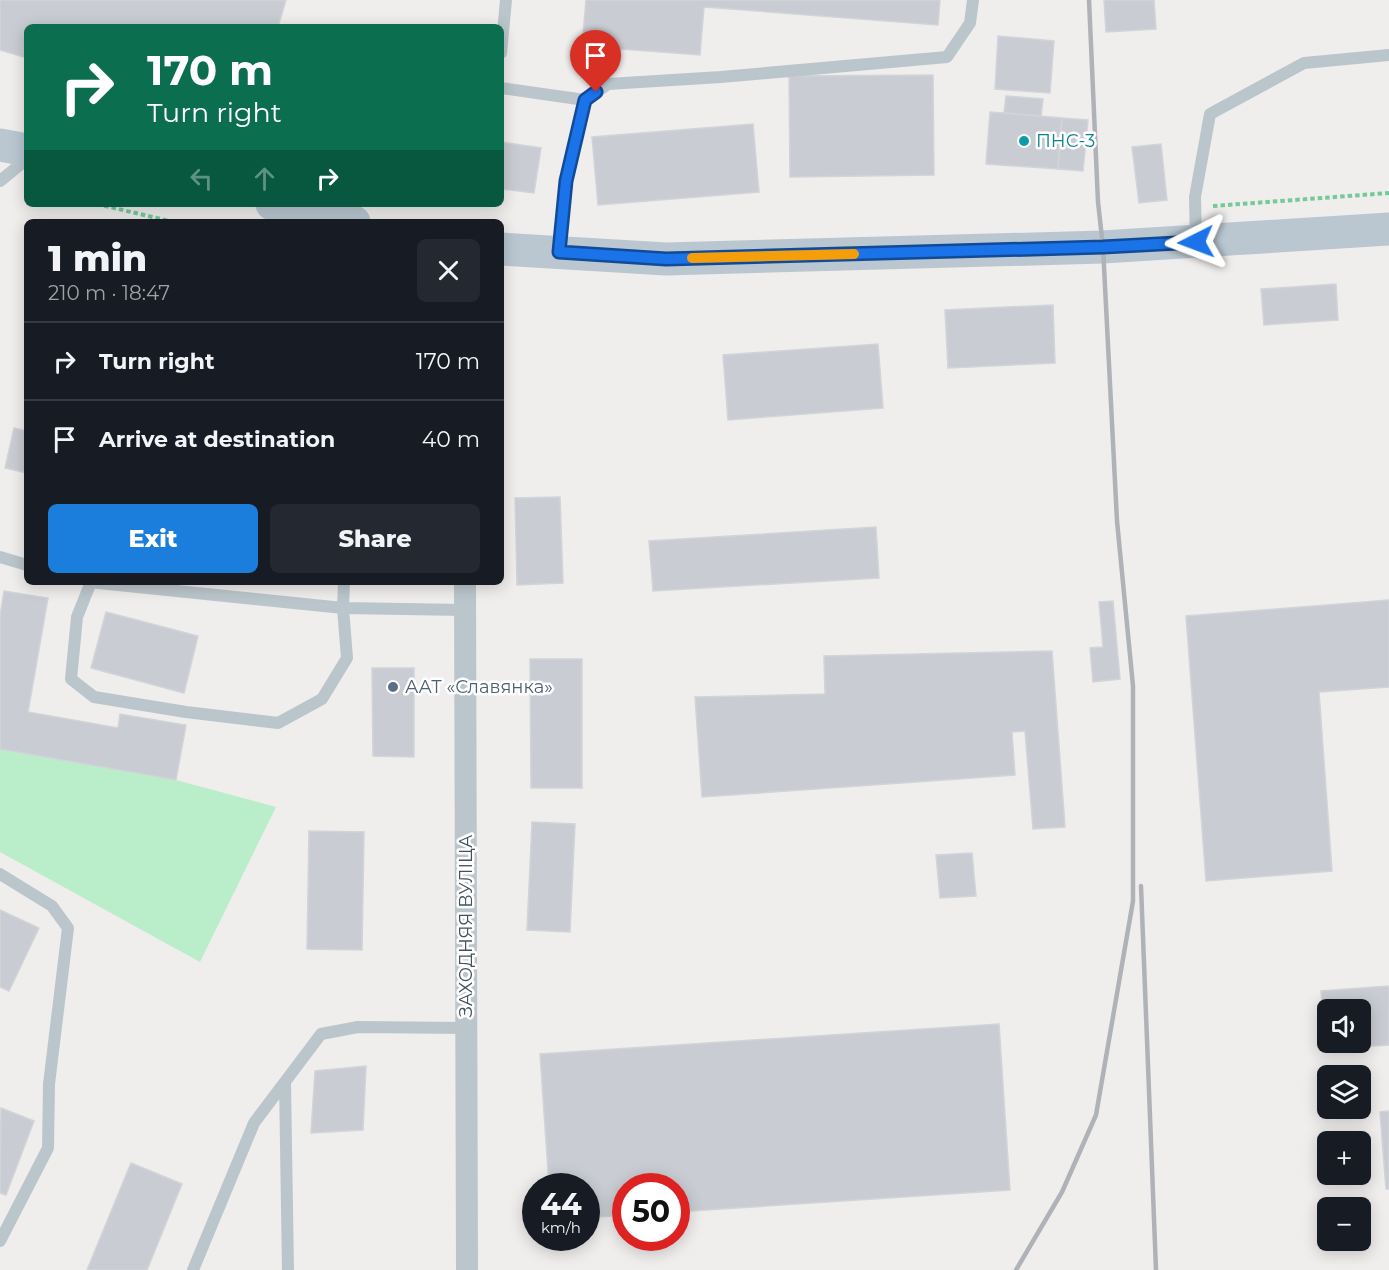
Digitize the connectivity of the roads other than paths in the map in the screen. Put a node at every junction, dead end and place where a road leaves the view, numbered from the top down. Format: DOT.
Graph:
graph roads {
  1 [pos="506,0"];
  2 [pos="973,0"];
  3 [pos="504,24"];
  4 [pos="1389,55"];
  5 [pos="504,88"];
  6 [pos="585,100"];
  7 [pos="0,145"];
  8 [pos="24,149"];
  9 [pos="24,161"];
  10 [pos="0,181"];
  11 [pos="286,207"];
  12 [pos="340,219"];
  13 [pos="1389,229"];
  14 [pos="1196,242"];
  15 [pos="504,249"];
  16 [pos="559,252"];
  17 [pos="0,557"];
  18 [pos="24,564"];
  19 [pos="89,585"];
  20 [pos="119,585"];
  21 [pos="344,585"];
  22 [pos="465,585"];
  23 [pos="343,608"];
  24 [pos="465,610"];
  25 [pos="0,874"];
  26 [pos="466,1028"];
  27 [pos="285,1083"];
  28 [pos="0,1241"];
  29 [pos="193,1270"];
  30 [pos="288,1270"];
  31 [pos="467,1270"];
  1 -- 3 [label="lane"];
  2 -- 6 [label="lane"];
  4 -- 14 [label="lane"];
  5 -- 6 [label="lane"];
  6 -- 16 [label="lane"];
  7 -- 8 [label="main road"];
  9 -- 10 [label="lane"];
  11 -- 12 [label="main road"];
  13 -- 14 [label="main road"];
  14 -- 16 [label="main road"];
  15 -- 16 [label="main road"];
  17 -- 18 [label="lane"];
  19 -- 23 [label="lane"];
  20 -- 23 [label="lane"];
  21 -- 23 [label="lane"];
  22 -- 24 [label="street, ЗАХОДНЯЯ ВУЛІЦА"];
  23 -- 24 [label="lane"];
  24 -- 26 [label="street, ЗАХОДНЯЯ ВУЛІЦА"];
  25 -- 28 [label="lane"];
  26 -- 27 [label="lane"];
  26 -- 31 [label="street, ЗАХОДНЯЯ ВУЛІЦА"];
  27 -- 29 [label="lane"];
  27 -- 30 [label="lane"];
}
